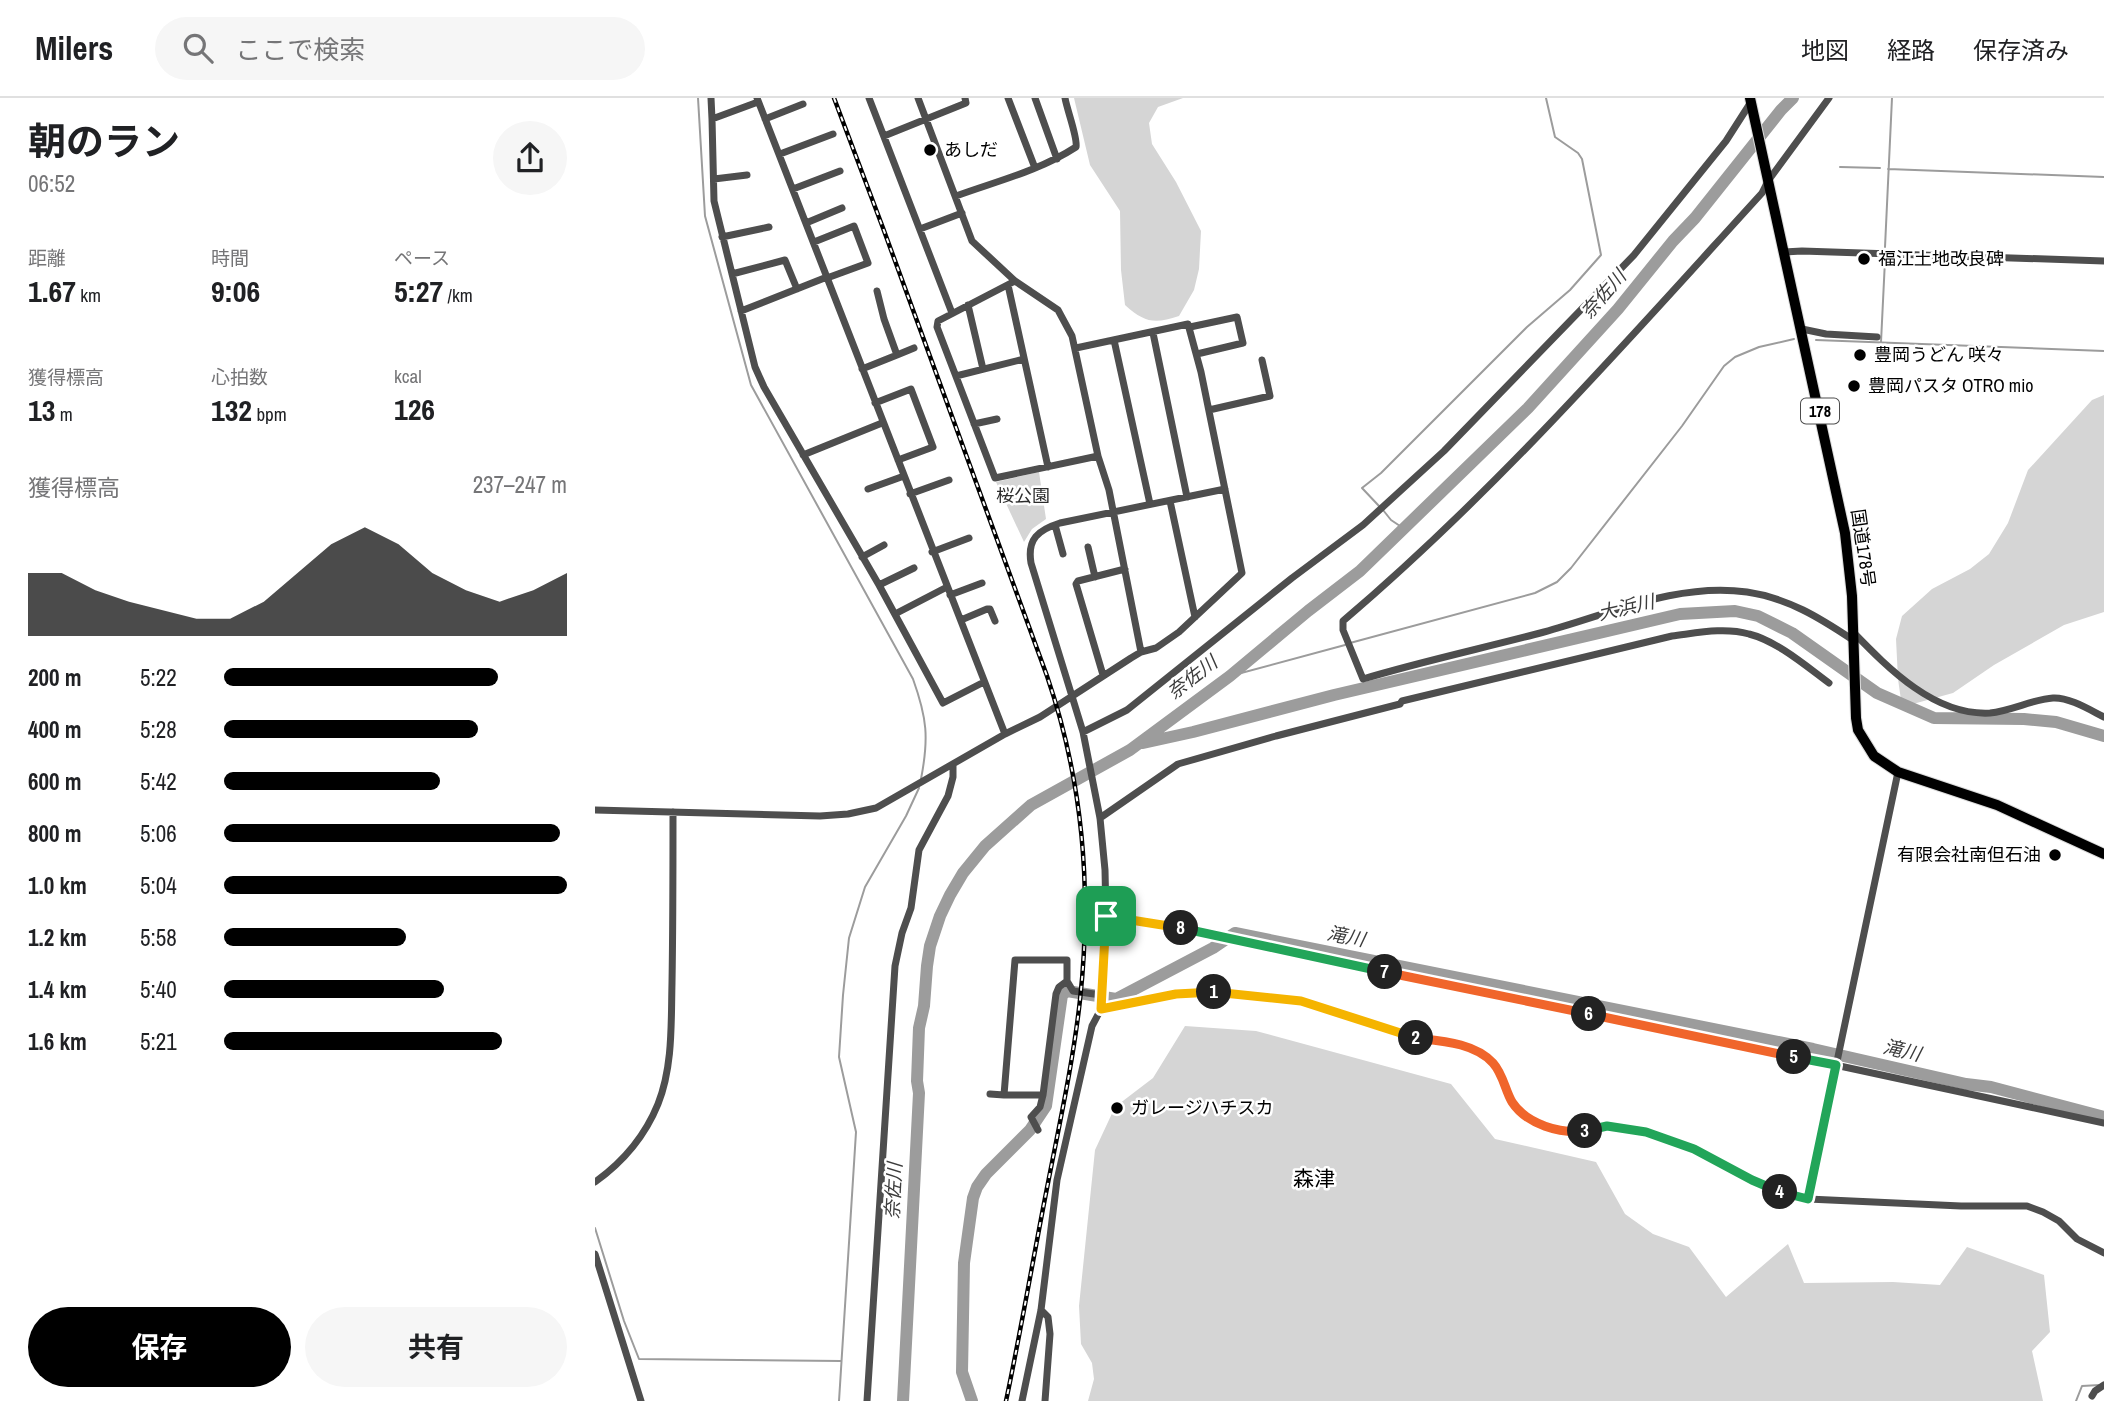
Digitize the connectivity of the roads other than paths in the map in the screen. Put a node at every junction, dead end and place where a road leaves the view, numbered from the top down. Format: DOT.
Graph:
graph roads {
  1 [pos="711,98"];
  2 [pos="869,98"];
  3 [pos="918,98"];
  4 [pos="965,98"];
  5 [pos="1008,98"];
  6 [pos="1035,98"];
  7 [pos="1065,98"];
  8 [pos="1829,98"];
  9 [pos="757,100"];
  10 [pos="1751,103"];
  11 [pos="803,104"];
  12 [pos="712,119"];
  13 [pos="765,119"];
  14 [pos="927,119"];
  15 [pos="833,134"];
  16 [pos="884,136"];
  17 [pos="779,154"];
  18 [pos="1057,159"];
  19 [pos="1035,169"];
  20 [pos="840,171"];
  21 [pos="747,175"];
  22 [pos="1767,177"];
  23 [pos="714,179"];
  24 [pos="793,189"];
  25 [pos="955,196"];
  26 [pos="842,208"];
  27 [pos="962,213"];
  28 [pos="806,223"];
  29 [pos="769,227"];
  30 [pos="921,229"];
  31 [pos="722,237"];
  32 [pos="814,242"];
  33 [pos="1784,252"];
  34 [pos="2104,261"];
  35 [pos="732,274"];
  36 [pos="827,278"];
  37 [pos="1012,283"];
  38 [pos="797,289"];
  39 [pos="877,291"];
  40 [pos="968,304"];
  41 [pos="741,311"];
  42 [pos="952,313"];
  43 [pos="1190,327"];
  44 [pos="1802,329"];
  45 [pos="1153,333"];
  46 [pos="1877,337"];
  47 [pos="1114,340"];
  48 [pos="914,348"];
  49 [pos="1076,348"];
  50 [pos="1197,354"];
  51 [pos="897,355"];
  52 [pos="1024,359"];
  53 [pos="1262,360"];
  54 [pos="862,369"];
  55 [pos="983,369"];
  56 [pos="956,376"];
  57 [pos="875,403"];
  58 [pos="1209,410"];
  59 [pos="997,419"];
  60 [pos="882,423"];
  61 [pos="974,424"];
  62 [pos="803,454"];
  63 [pos="1098,456"];
  64 [pos="898,460"];
  65 [pos="1048,467"];
  66 [pos="904,476"];
  67 [pos="949,480"];
  68 [pos="868,489"];
  69 [pos="1225,489"];
  70 [pos="910,494"];
  71 [pos="1187,497"];
  72 [pos="1170,501"];
  73 [pos="1150,504"];
  74 [pos="1112,512"];
  75 [pos="1055,525"];
  76 [pos="969,538"];
  77 [pos="884,545"];
  78 [pos="1088,547"];
  79 [pos="932,551"];
  80 [pos="1063,554"];
  81 [pos="862,557"];
  82 [pos="914,568"];
  83 [pos="1125,569"];
  84 [pos="1094,577"];
  85 [pos="982,583"];
  86 [pos="879,585"];
  87 [pos="948,591"];
  88 [pos="895,614"];
  89 [pos="1195,617"];
  90 [pos="961,620"];
  91 [pos="995,621"];
  92 [pos="1853,641"];
  93 [pos="1141,652"];
  94 [pos="1103,675"];
  95 [pos="984,682"];
  96 [pos="1829,683"];
  97 [pos="1073,697"];
  98 [pos="2104,717"];
  99 [pos="1083,732"];
  100 [pos="1005,734"];
  101 [pos="953,765"];
  102 [pos="1898,772"];
  103 [pos="595,810"];
  104 [pos="673,812"];
  105 [pos="1100,818"];
  106 [pos="2104,854"];
  107 [pos="1106,916"];
  108 [pos="1067,981"];
  109 [pos="1101,995"];
  110 [pos="1101,1009"];
  111 [pos="1836,1065"];
  112 [pos="989,1094"];
  113 [pos="1004,1094"];
  114 [pos="1043,1095"];
  115 [pos="2104,1124"];
  116 [pos="1038,1130"];
  117 [pos="595,1182"];
  118 [pos="1808,1199"];
  119 [pos="2104,1253"];
  120 [pos="595,1254"];
  121 [pos="1041,1310"];
  122 [pos="1031,1358"];
  123 [pos="1048,1362"];
  124 [pos="2104,1385"];
  125 [pos="2092,1396"];
  126 [pos="641,1401"];
  127 [pos="867,1401"];
  128 [pos="1022,1401"];
  129 [pos="1045,1401"];
  1 -- 12 [label="street"];
  2 -- 16 [label="street"];
  3 -- 14 [label="street"];
  4 -- 14 [label="street"];
  5 -- 19 [label="street"];
  6 -- 18 [label="street"];
  7 -- 18 [label="street"];
  8 -- 22 [label="street"];
  9 -- 12 [label="street"];
  9 -- 13 [label="street"];
  10 -- 22 [label="highway, 国道178号 / 178"];
  10 -- 99 [label="street"];
  11 -- 13 [label="street"];
  12 -- 23 [label="street"];
  13 -- 17 [label="street"];
  14 -- 16 [label="street"];
  14 -- 25 [label="street"];
  15 -- 17 [label="street"];
  16 -- 30 [label="street"];
  17 -- 24 [label="street"];
  18 -- 19 [label="street"];
  19 -- 25 [label="street"];
  20 -- 24 [label="street"];
  21 -- 23 [label="street"];
  22 -- 33 [label="highway, 国道178号 / 178"];
  22 -- 92 [label="street"];
  23 -- 31 [label="street"];
  24 -- 28 [label="street"];
  25 -- 27 [label="street"];
  26 -- 28 [label="street"];
  27 -- 30 [label="street"];
  27 -- 37 [label="street"];
  28 -- 32 [label="street"];
  29 -- 31 [label="street"];
  30 -- 42 [label="street"];
  31 -- 35 [label="street"];
  32 -- 36 [label="street"];
  32 -- 36 [label="street"];
  33 -- 34 [label="street"];
  33 -- 44 [label="highway, 国道178号 / 178"];
  35 -- 38 [label="street"];
  35 -- 41 [label="street"];
  36 -- 38 [label="street"];
  36 -- 54 [label="street"];
  37 -- 40 [label="street"];
  37 -- 49 [label="street"];
  37 -- 52 [label="street"];
  38 -- 41 [label="street"];
  39 -- 51 [label="street"];
  40 -- 42 [label="street"];
  40 -- 55 [label="street"];
  41 -- 62 [label="street"];
  42 -- 56 [label="street"];
  43 -- 45 [label="street"];
  43 -- 50 [label="street"];
  43 -- 50 [label="street"];
  44 -- 46 [label="street"];
  44 -- 92 [label="highway, 国道178号 / 178"];
  45 -- 47 [label="street"];
  45 -- 71 [label="street"];
  47 -- 49 [label="street"];
  47 -- 73 [label="street"];
  48 -- 51 [label="street"];
  49 -- 63 [label="street"];
  50 -- 58 [label="street"];
  51 -- 54 [label="street"];
  52 -- 55 [label="street"];
  52 -- 65 [label="street"];
  53 -- 58 [label="street"];
  54 -- 57 [label="street"];
  55 -- 56 [label="street"];
  56 -- 61 [label="street"];
  57 -- 60 [label="street"];
  57 -- 64 [label="street"];
  58 -- 69 [label="street"];
  59 -- 61 [label="street"];
  60 -- 62 [label="street"];
  60 -- 64 [label="street"];
  61 -- 65 [label="street"];
  62 -- 81 [label="street"];
  63 -- 65 [label="street"];
  63 -- 74 [label="street"];
  64 -- 66 [label="street"];
  66 -- 68 [label="street"];
  66 -- 70 [label="street"];
  67 -- 70 [label="street"];
  69 -- 71 [label="street"];
  69 -- 89 [label="street"];
  70 -- 79 [label="street"];
  71 -- 72 [label="street"];
  72 -- 73 [label="street"];
  72 -- 89 [label="street"];
  73 -- 74 [label="street"];
  74 -- 75 [label="street"];
  74 -- 83 [label="street"];
  75 -- 80 [label="street"];
  75 -- 97 [label="street"];
  76 -- 79 [label="street"];
  77 -- 81 [label="street"];
  78 -- 84 [label="street"];
  79 -- 87 [label="street"];
  81 -- 86 [label="street"];
  82 -- 86 [label="street"];
  83 -- 84 [label="street"];
  83 -- 93 [label="street"];
  84 -- 94 [label="street"];
  85 -- 87 [label="street"];
  86 -- 88 [label="street"];
  87 -- 88 [label="street"];
  87 -- 90 [label="street"];
  88 -- 95 [label="street"];
  89 -- 93 [label="street"];
  90 -- 91 [label="street"];
  90 -- 95 [label="street"];
  92 -- 98 [label="street"];
  92 -- 102 [label="highway, 国道178号 / 178"];
  93 -- 94 [label="street"];
  94 -- 97 [label="street"];
  95 -- 100 [label="street"];
  96 -- 105 [label="street"];
  97 -- 99 [label="street"];
  97 -- 100 [label="street"];
  99 -- 105 [label="street"];
  100 -- 101 [label="street"];
  101 -- 104 [label="street"];
  101 -- 127 [label="street"];
  102 -- 106 [label="highway, 国道178号 / 178"];
  102 -- 111 [label="street"];
  103 -- 104 [label="street"];
  104 -- 117 [label="street"];
  105 -- 107 [label="street"];
  107 -- 109 [label="street"];
  107 -- 111 [label="street"];
  108 -- 109 [label="street"];
  108 -- 113 [label="street"];
  108 -- 114 [label="street"];
  109 -- 110 [label="street"];
  110 -- 118 [label="street"];
  110 -- 121 [label="street"];
  111 -- 115 [label="street"];
  111 -- 118 [label="street"];
  112 -- 113 [label="street"];
  113 -- 114 [label="street"];
  114 -- 116 [label="street"];
  118 -- 119 [label="street"];
  120 -- 126 [label="street"];
  121 -- 122 [label="street"];
  121 -- 123 [label="street"];
  122 -- 123 [label="street"];
  122 -- 128 [label="street"];
  123 -- 129 [label="street"];
  124 -- 125 [label="street"];
}
